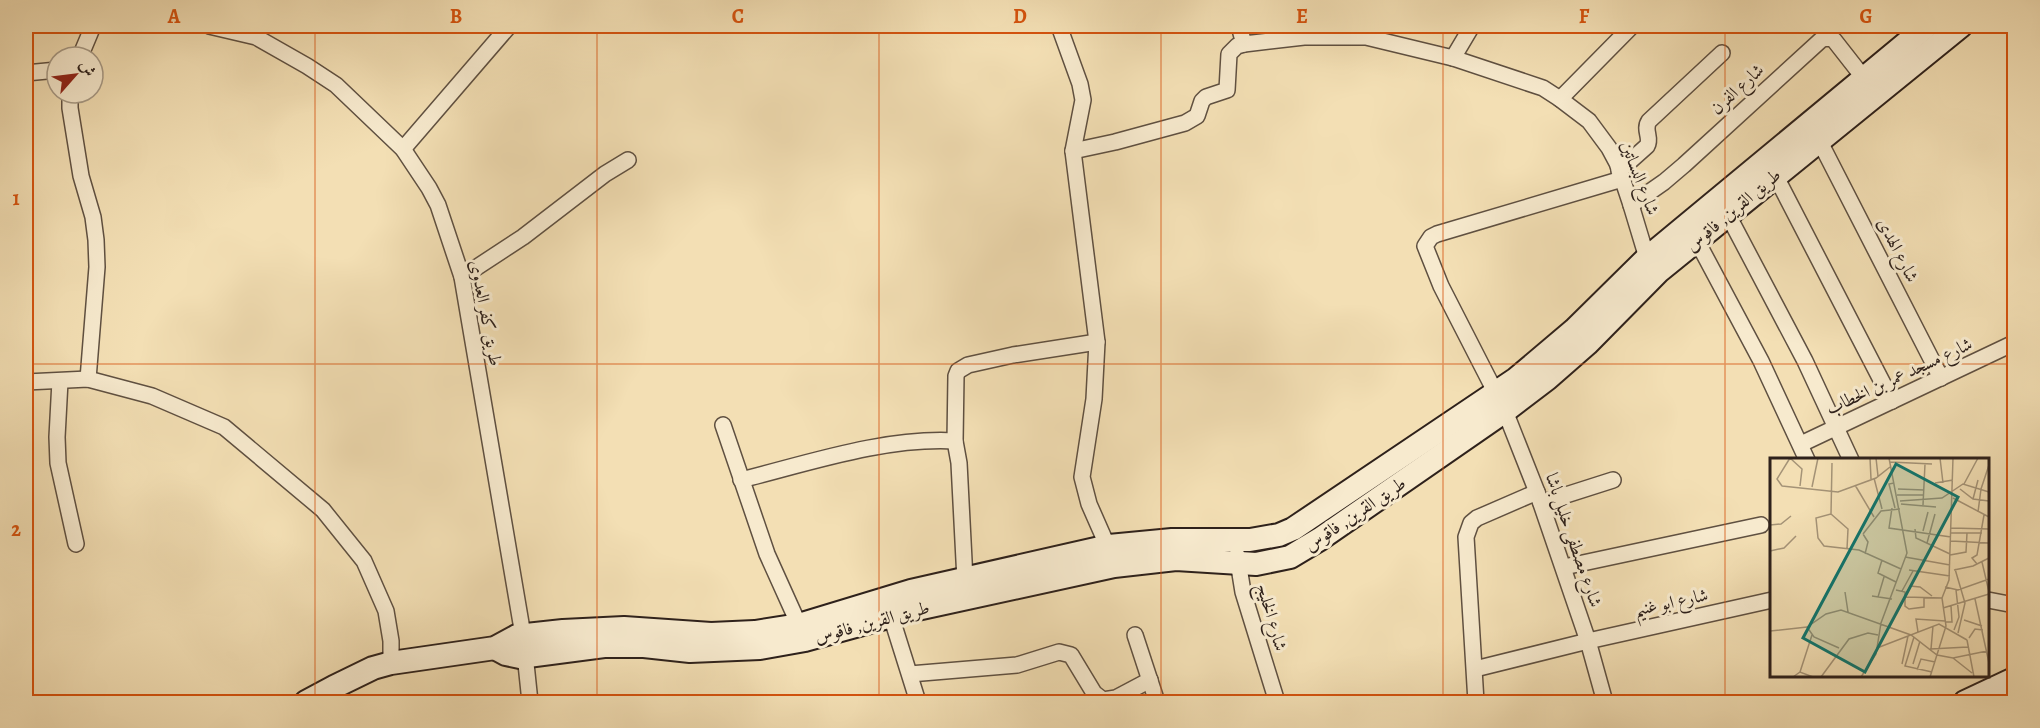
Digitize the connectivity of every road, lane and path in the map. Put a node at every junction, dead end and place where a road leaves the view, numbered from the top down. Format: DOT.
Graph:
graph roads {
  1 [pos="93,26"];
  2 [pos="209,26"];
  3 [pos="509,26"];
  4 [pos="1059,26"];
  5 [pos="1239,26"];
  6 [pos="1472,26"];
  7 [pos="1632,26"];
  8 [pos="1927,26"];
  9 [pos="1961,26"];
  10 [pos="1244,44"];
  11 [pos="85,45"];
  12 [pos="1722,53"];
  13 [pos="1453,58"];
  14 [pos="45,71"];
  15 [pos="26,73"];
  16 [pos="1863,77"];
  17 [pos="1560,99"];
  18 [pos="70,105"];
  19 [pos="1819,140"];
  20 [pos="403,149"];
  21 [pos="1073,151"];
  22 [pos="628,160"];
  23 [pos="1771,167"];
  24 [pos="1620,175"];
  25 [pos="1631,205"];
  26 [pos="1728,215"];
  27 [pos="1697,241"];
  28 [pos="1647,258"];
  29 [pos="462,277"];
  30 [pos="1097,342"];
  31 [pos="2014,343"];
  32 [pos="1941,378"];
  33 [pos="87,379"];
  34 [pos="60,381"];
  35 [pos="26,382"];
  36 [pos="1892,401"];
  37 [pos="1500,403"];
  38 [pos="723,425"];
  39 [pos="1835,428"];
  40 [pos="955,441"];
  41 [pos="1801,444"];
  42 [pos="1807,458"];
  43 [pos="1850,458"];
  44 [pos="741,480"];
  45 [pos="1613,480"];
  46 [pos="1540,498"];
  47 [pos="1761,525"];
  48 [pos="1235,541"];
  49 [pos="76,544"];
  50 [pos="1112,556"];
  51 [pos="1239,564"];
  52 [pos="1564,567"];
  53 [pos="1016,578"];
  54 [pos="965,580"];
  55 [pos="914,600"];
  56 [pos="1770,600"];
  57 [pos="1989,600"];
  58 [pos="2014,605"];
  59 [pos="891,616"];
  60 [pos="799,625"];
  61 [pos="1135,635"];
  62 [pos="1588,641"];
  63 [pos="524,646"];
  64 [pos="391,663"];
  65 [pos="1475,669"];
  66 [pos="910,674"];
  67 [pos="1150,680"];
  68 [pos="2008,688"];
  69 [pos="306,702"];
  70 [pos="530,702"];
  71 [pos="918,702"];
  72 [pos="1157,702"];
  73 [pos="1277,702"];
  74 [pos="1476,702"];
  75 [pos="1605,702"];
  76 [pos="1965,702"];
  1 -- 11 [label="street"];
  2 -- 20 [label="street, طريق كفر العدوى"];
  3 -- 20 [label="street"];
  4 -- 21 [label="street"];
  5 -- 10 [label="street"];
  6 -- 13 [label="street"];
  7 -- 17 [label="street"];
  8 -- 16 [label="main road, طريق القرين, فاقوس"];
  9 -- 19 [label="main road, طريق القرين, فاقوس"];
  10 -- 13 [label="street, شارع البساتين"];
  10 -- 21 [label="street"];
  12 -- 24 [label="street"];
  13 -- 17 [label="street, شارع البساتين"];
  14 -- 15 [label="street"];
  16 -- 23 [label="main road, طريق القرين, فاقوس"];
  16 -- 25 [label="street, شارع الفرن"];
  17 -- 24 [label="street, شارع البساتين"];
  18 -- 33 [label="street"];
  19 -- 23 [label="main road, طريق القرين, فاقوس"];
  19 -- 32 [label="street, شارع الهدى"];
  20 -- 29 [label="street, طريق كفر العدوى"];
  21 -- 30 [label="street"];
  22 -- 29 [label="street"];
  23 -- 26 [label="main road, طريق القرين, فاقوس"];
  23 -- 28 [label="main road, طريق القرين, فاقوس"];
  23 -- 36 [label="street"];
  24 -- 25 [label="street, شارع البساتين"];
  24 -- 37 [label="street, شارع مصطفى خليل باشا"];
  25 -- 28 [label="street, شارع البساتين"];
  26 -- 27 [label="main road, طريق القرين, فاقوس"];
  26 -- 39 [label="street"];
  27 -- 37 [label="main road, طريق القرين, فاقوس"];
  27 -- 41 [label="street"];
  28 -- 37 [label="main road, طريق القرين, فاقوس"];
  29 -- 63 [label="street, طريق كفر العدوى"];
  30 -- 40 [label="street"];
  30 -- 50 [label="street"];
  31 -- 32 [label="street, شارع مسجد عمر بن الخطاب"];
  32 -- 36 [label="street, شارع مسجد عمر بن الخطاب"];
  33 -- 34 [label="street"];
  33 -- 64 [label="street"];
  34 -- 35 [label="street"];
  34 -- 49 [label="street"];
  36 -- 39 [label="street, شارع مسجد عمر بن الخطاب"];
  37 -- 46 [label="street, شارع مصطفى خليل باشا"];
  37 -- 48 [label="main road, طريق القرين, فاقوس"];
  37 -- 51 [label="main road, طريق القرين, فاقوس"];
  38 -- 44 [label="street"];
  39 -- 41 [label="street, شارع مسجد عمر بن الخطاب"];
  39 -- 43 [label="street"];
  40 -- 44 [label="street"];
  40 -- 54 [label="street"];
  41 -- 42 [label="street"];
  44 -- 60 [label="street"];
  45 -- 46 [label="street"];
  46 -- 52 [label="street, شارع مصطفى خليل باشا"];
  46 -- 65 [label="street"];
  47 -- 52 [label="street"];
  48 -- 50 [label="main road, طريق القرين, فاقوس"];
  48 -- 51 [label="street, شارع الخليج"];
  50 -- 51 [label="main road, طريق القرين, فاقوس"];
  50 -- 53 [label="main road, طريق القرين, فاقوس"];
  51 -- 73 [label="street, شارع الخليج"];
  52 -- 62 [label="street, شارع مصطفى خليل باشا"];
  53 -- 54 [label="main road, طريق القرين, فاقوس"];
  53 -- 55 [label="main road, طريق القرين, فاقوس"];
  54 -- 55 [label="main road, طريق القرين, فاقوس"];
  55 -- 59 [label="main road, طريق القرين, فاقوس"];
  55 -- 60 [label="main road, طريق القرين, فاقوس"];
  56 -- 62 [label="street, شارع ابو غنيم"];
  57 -- 58 [label="street"];
  59 -- 63 [label="main road, طريق القرين, فاقوس"];
  59 -- 66 [label="street"];
  60 -- 63 [label="main road, طريق القرين, فاقوس"];
  61 -- 67 [label="street"];
  62 -- 65 [label="street, شارع ابو غنيم"];
  62 -- 75 [label="street, شارع مصطفى خليل باشا"];
  63 -- 64 [label="main road, طريق القرين, فاقوس"];
  63 -- 70 [label="street, طريق كفر العدوى"];
  64 -- 69 [label="main road, طريق القرين, فاقوس"];
  65 -- 74 [label="street"];
  66 -- 67 [label="street"];
  66 -- 71 [label="street"];
  67 -- 72 [label="street"];
  68 -- 76 [label="main road"];
}
